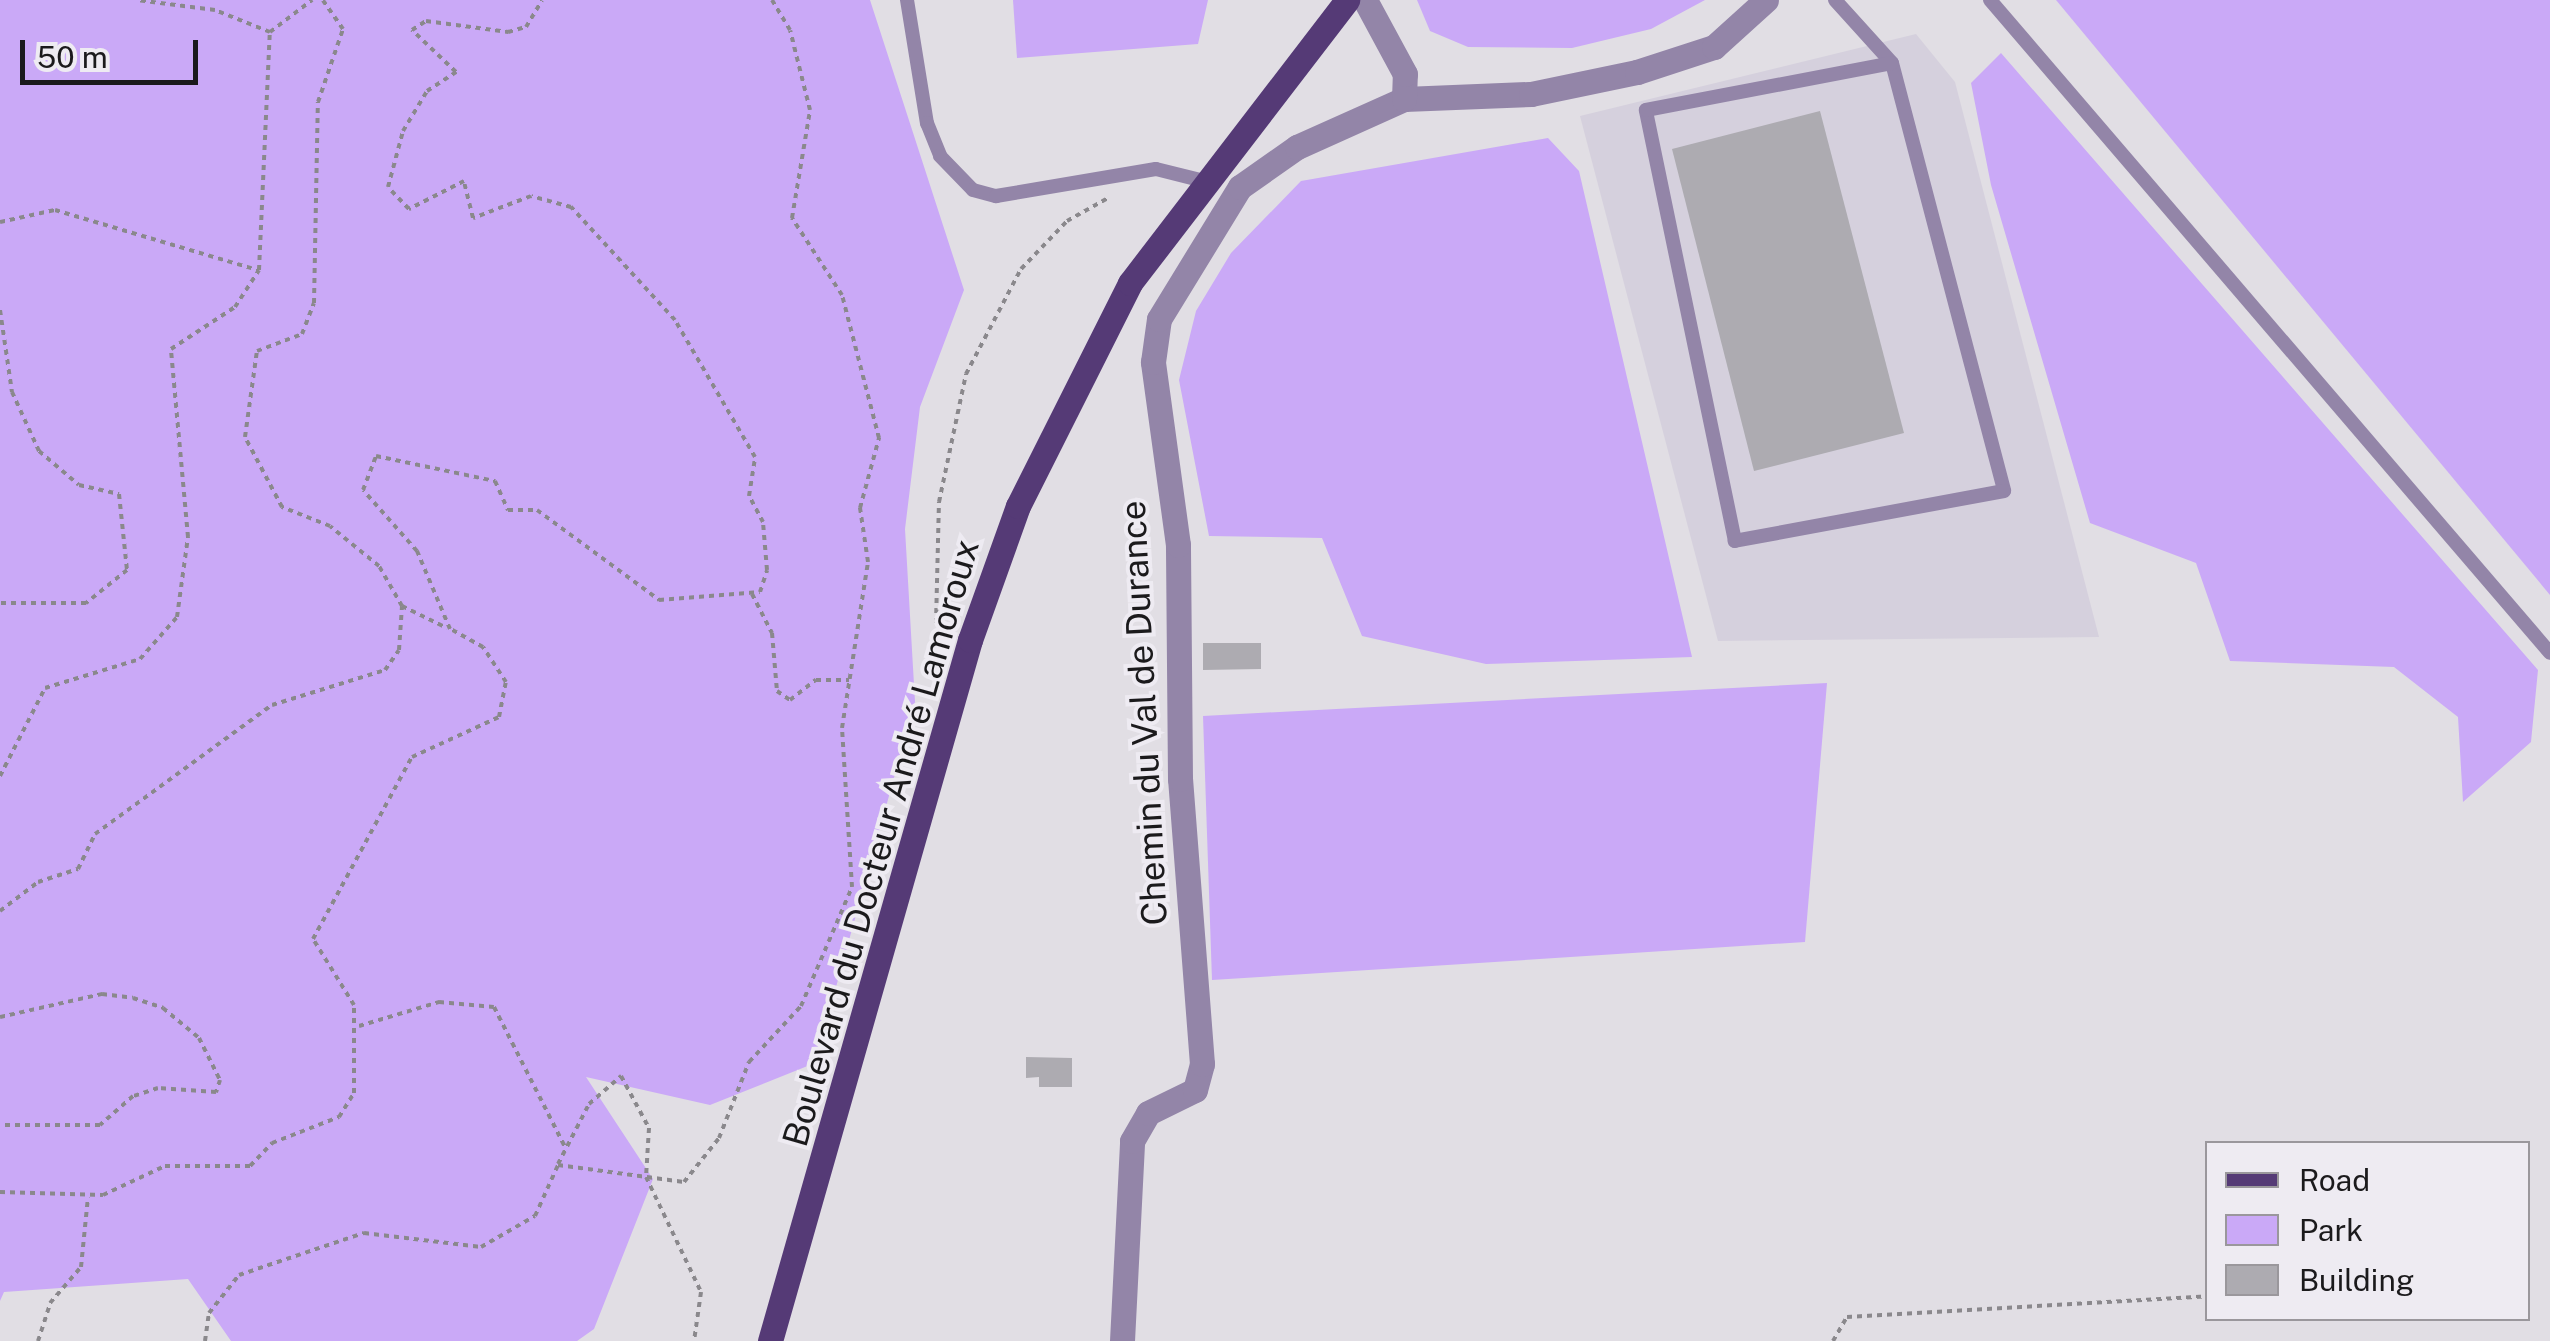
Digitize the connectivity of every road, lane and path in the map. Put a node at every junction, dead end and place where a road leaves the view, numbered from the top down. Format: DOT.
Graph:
graph roads {
  1 [pos="137,0"];
  2 [pos="312,0"];
  3 [pos="324,0"];
  4 [pos="542,0"];
  5 [pos="772,0"];
  6 [pos="907,0"];
  7 [pos="1347,0"];
  8 [pos="1365,0"];
  9 [pos="1766,0"];
  10 [pos="1836,0"];
  11 [pos="1990,0"];
  12 [pos="270,32"];
  13 [pos="1892,63"];
  14 [pos="1404,99"];
  15 [pos="1204,180"];
  16 [pos="1113,196"];
  17 [pos="0,222"];
  18 [pos="259,270"];
  19 [pos="0,310"];
  20 [pos="752,594"];
  21 [pos="0,603"];
  22 [pos="402,606"];
  23 [pos="936,624"];
  24 [pos="450,629"];
  25 [pos="2550,654"];
  26 [pos="849,680"];
  27 [pos="0,776"];
  28 [pos="0,911"];
  29 [pos="0,1017"];
  30 [pos="359,1026"];
  31 [pos="0,1125"];
  32 [pos="566,1149"];
  33 [pos="558,1165"];
  34 [pos="646,1177"];
  35 [pos="0,1192"];
  36 [pos="88,1196"];
  37 [pos="2205,1296"];
  38 [pos="38,1341"];
  39 [pos="205,1341"];
  40 [pos="694,1341"];
  41 [pos="770,1341"];
  42 [pos="1122,1341"];
  43 [pos="1833,1341"];
  1 -- 12 [label="path"];
  2 -- 12 [label="path"];
  3 -- 22 [label="path"];
  4 -- 20 [label="path"];
  5 -- 26 [label="path"];
  6 -- 15 [label="lane"];
  7 -- 15 [label="main road, Boulevard du Docteur André Lamoroux"];
  8 -- 14 [label="street"];
  9 -- 14 [label="street"];
  10 -- 13 [label="lane"];
  11 -- 25 [label="lane"];
  12 -- 18 [label="path"];
  13 -- 13 [label="lane"];
  14 -- 42 [label="street, Chemin du Val de Durance"];
  15 -- 41 [label="main road, Boulevard du Docteur André Lamoroux"];
  16 -- 23 [label="path"];
  17 -- 18 [label="path"];
  18 -- 27 [label="path"];
  19 -- 21 [label="path"];
  20 -- 24 [label="path"];
  20 -- 26 [label="path"];
  22 -- 24 [label="path"];
  22 -- 28 [label="path"];
  24 -- 30 [label="path"];
  26 -- 34 [label="path"];
  29 -- 31 [label="path"];
  30 -- 32 [label="path"];
  30 -- 36 [label="path"];
  32 -- 33 [label="path"];
  32 -- 34 [label="path"];
  33 -- 34 [label="path"];
  33 -- 39 [label="path"];
  34 -- 40 [label="path"];
  35 -- 36 [label="path"];
  36 -- 38 [label="path"];
  37 -- 43 [label="path"];
}
